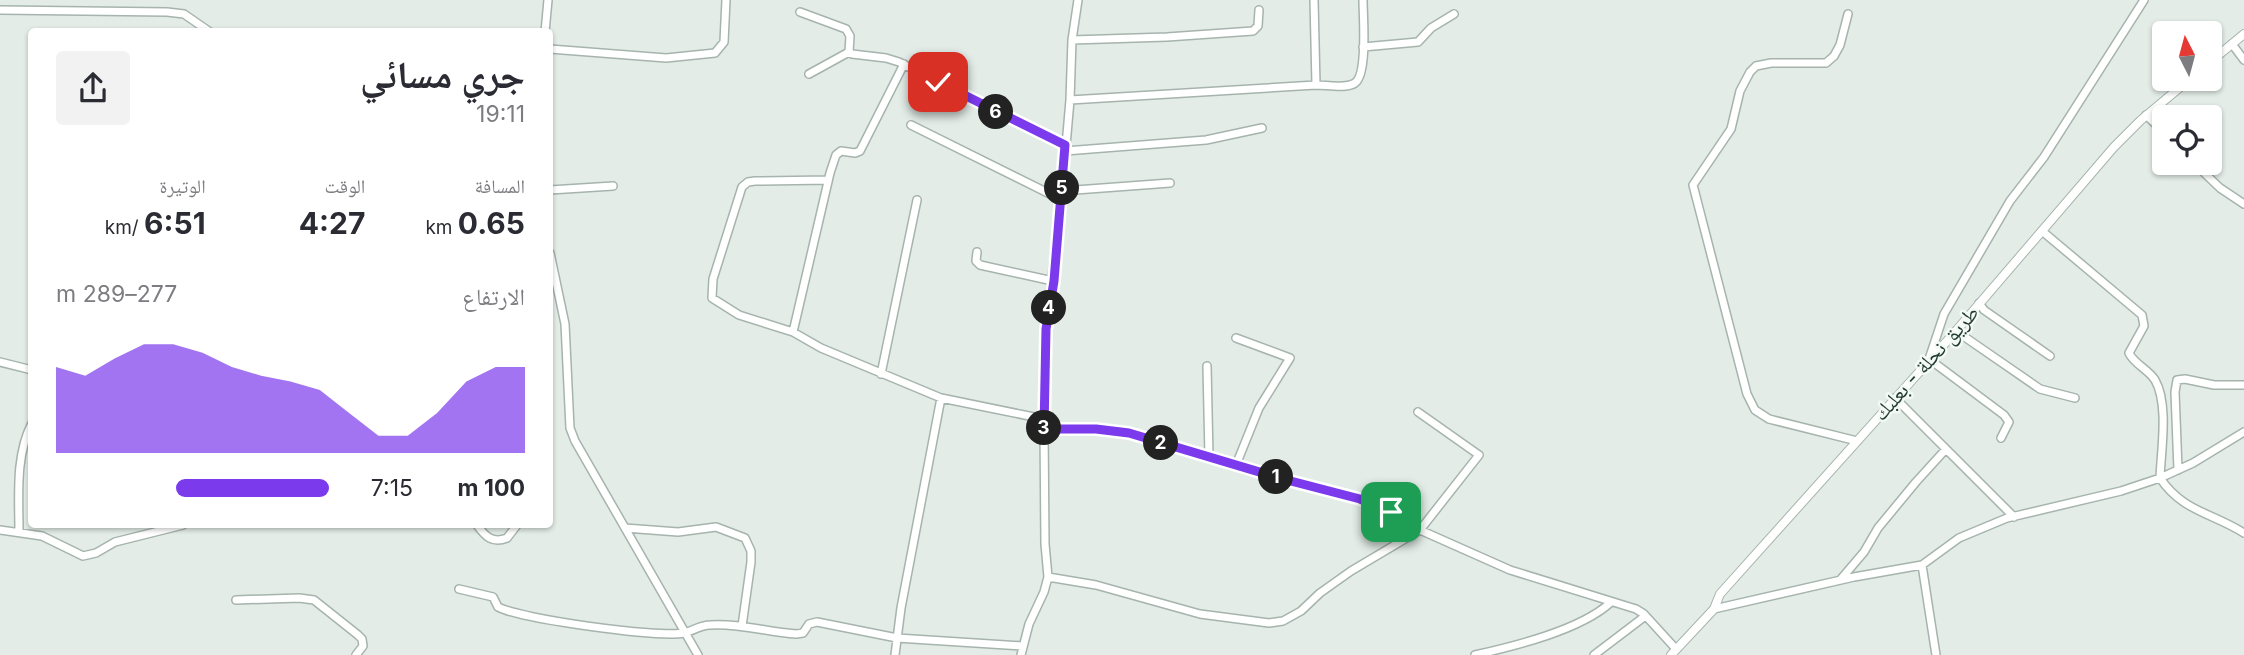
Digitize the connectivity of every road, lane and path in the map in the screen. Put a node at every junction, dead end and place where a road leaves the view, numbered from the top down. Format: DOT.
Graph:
graph roads {
  1 [pos="548,0"];
  2 [pos="726,0"];
  3 [pos="1078,0"];
  4 [pos="1314,0"];
  5 [pos="1363,0"];
  6 [pos="2144,0"];
  7 [pos="0,10"];
  8 [pos="1259,10"];
  9 [pos="800,12"];
  10 [pos="1848,14"];
  11 [pos="1454,15"];
  12 [pos="204,28"];
  13 [pos="545,28"];
  14 [pos="2244,34"];
  15 [pos="1072,40"];
  16 [pos="2232,44"];
  17 [pos="1363,47"];
  18 [pos="553,49"];
  19 [pos="849,52"];
  20 [pos="2222,52"];
  21 [pos="2244,60"];
  22 [pos="904,64"];
  23 [pos="809,75"];
  24 [pos="1316,85"];
  25 [pos="2175,91"];
  26 [pos="1070,100"];
  27 [pos="2146,115"];
  28 [pos="2152,121"];
  29 [pos="912,125"];
  30 [pos="1262,128"];
  31 [pos="1065,148"];
  32 [pos="2206,175"];
  33 [pos="828,180"];
  34 [pos="1170,183"];
  35 [pos="612,186"];
  36 [pos="553,190"];
  37 [pos="1062,191"];
  38 [pos="917,200"];
  39 [pos="1061,203"];
  40 [pos="2244,204"];
  41 [pos="2042,231"];
  42 [pos="977,252"];
  43 [pos="553,267"];
  44 [pos="1054,281"];
  45 [pos="1979,303"];
  46 [pos="1956,331"];
  47 [pos="793,332"];
  48 [pos="1236,338"];
  49 [pos="2050,356"];
  50 [pos="1929,359"];
  51 [pos="0,362"];
  52 [pos="1207,366"];
  53 [pos="28,369"];
  54 [pos="881,374"];
  55 [pos="2244,385"];
  56 [pos="941,398"];
  57 [pos="1895,398"];
  58 [pos="2075,398"];
  59 [pos="2161,400"];
  60 [pos="2175,400"];
  61 [pos="1418,412"];
  62 [pos="1044,419"];
  63 [pos="1044,429"];
  64 [pos="28,430"];
  65 [pos="2244,432"];
  66 [pos="2001,438"];
  67 [pos="1857,441"];
  68 [pos="1946,449"];
  69 [pos="1209,457"];
  70 [pos="1236,465"];
  71 [pos="2178,470"];
  72 [pos="2160,478"];
  73 [pos="2014,517"];
  74 [pos="625,527"];
  75 [pos="171,528"];
  76 [pos="479,528"];
  77 [pos="515,528"];
  78 [pos="0,530"];
  79 [pos="1420,530"];
  80 [pos="19,532"];
  81 [pos="2244,533"];
  82 [pos="1922,565"];
  83 [pos="1048,577"];
  84 [pos="1841,580"];
  85 [pos="459,589"];
  86 [pos="236,600"];
  87 [pos="1610,603"];
  88 [pos="1714,609"];
  89 [pos="1644,617"];
  90 [pos="742,626"];
  91 [pos="685,633"];
  92 [pos="897,638"];
  93 [pos="1021,651"];
  94 [pos="1672,653"];
  95 [pos="356,655"];
  96 [pos="698,655"];
  97 [pos="895,655"];
  98 [pos="1475,655"];
  99 [pos="1594,655"];
  100 [pos="1936,655"];
  1 -- 13 [label="street"];
  2 -- 18 [label="street"];
  3 -- 15 [label="street"];
  4 -- 24 [label="street"];
  5 -- 17 [label="street"];
  6 -- 50 [label="street"];
  7 -- 12 [label="street"];
  8 -- 15 [label="street"];
  9 -- 19 [label="street"];
  10 -- 67 [label="street"];
  11 -- 17 [label="street"];
  14 -- 16 [label="street"];
  15 -- 26 [label="street"];
  16 -- 20 [label="street"];
  16 -- 21 [label="street"];
  17 -- 24 [label="street"];
  19 -- 22 [label="street"];
  19 -- 23 [label="street"];
  22 -- 31 [label="street"];
  22 -- 33 [label="street"];
  24 -- 26 [label="street"];
  25 -- 27 [label="street, طريق نحلة - بعلبك"];
  26 -- 31 [label="street"];
  27 -- 28 [label="street"];
  27 -- 41 [label="street, طريق نحلة - بعلبك"];
  29 -- 39 [label="street"];
  30 -- 31 [label="street"];
  31 -- 37 [label="street"];
  32 -- 40 [label="street"];
  33 -- 47 [label="street"];
  33 -- 47 [label="street"];
  34 -- 37 [label="street"];
  35 -- 36 [label="street"];
  37 -- 39 [label="street"];
  38 -- 54 [label="street"];
  39 -- 44 [label="street"];
  41 -- 45 [label="street, طريق نحلة - بعلبك"];
  41 -- 59 [label="street"];
  42 -- 44 [label="street"];
  43 -- 74 [label="street"];
  44 -- 62 [label="street"];
  45 -- 46 [label="street, طريق نحلة - بعلبك"];
  45 -- 49 [label="street"];
  46 -- 50 [label="street, طريق نحلة - بعلبك"];
  46 -- 58 [label="street"];
  47 -- 54 [label="street"];
  48 -- 70 [label="street"];
  50 -- 57 [label="street, طريق نحلة - بعلبك"];
  50 -- 66 [label="street"];
  51 -- 53 [label="street"];
  52 -- 69 [label="street"];
  54 -- 56 [label="street"];
  55 -- 60 [label="street"];
  56 -- 62 [label="street"];
  56 -- 92 [label="street"];
  57 -- 67 [label="street, طريق نحلة - بعلبك"];
  57 -- 68 [label="street"];
  59 -- 60 [label="street"];
  59 -- 72 [label="street"];
  60 -- 71 [label="street"];
  61 -- 79 [label="street"];
  62 -- 63 [label="street"];
  63 -- 69 [label="street"];
  63 -- 83 [label="street"];
  64 -- 80 [label="street"];
  65 -- 71 [label="street"];
  67 -- 88 [label="street, طريق نحلة - بعلبك"];
  68 -- 73 [label="street"];
  68 -- 84 [label="street"];
  69 -- 70 [label="street"];
  70 -- 79 [label="street"];
  71 -- 72 [label="street"];
  72 -- 73 [label="street"];
  72 -- 81 [label="street"];
  73 -- 82 [label="street"];
  74 -- 90 [label="street"];
  74 -- 91 [label="street"];
  75 -- 80 [label="street"];
  76 -- 77 [label="street"];
  78 -- 80 [label="street"];
  79 -- 83 [label="street"];
  79 -- 87 [label="street"];
  82 -- 84 [label="street"];
  82 -- 100 [label="street"];
  83 -- 93 [label="street"];
  84 -- 88 [label="street"];
  85 -- 91 [label="street"];
  86 -- 95 [label="street"];
  87 -- 89 [label="street"];
  87 -- 98 [label="street"];
  88 -- 94 [label="street, طريق نحلة - بعلبك"];
  89 -- 94 [label="street"];
  89 -- 99 [label="street"];
  90 -- 91 [label="street"];
  90 -- 92 [label="street"];
  91 -- 96 [label="street"];
  92 -- 93 [label="street"];
  92 -- 97 [label="street"];
}
